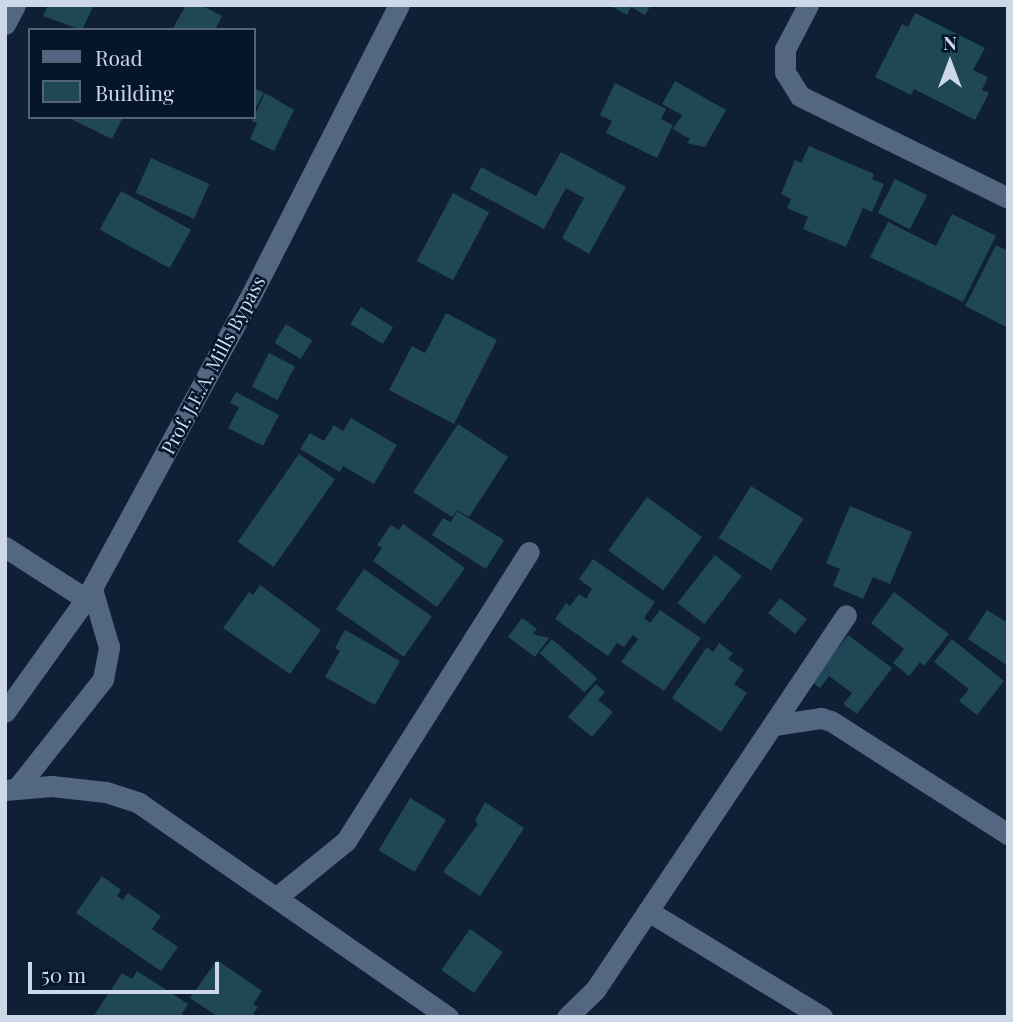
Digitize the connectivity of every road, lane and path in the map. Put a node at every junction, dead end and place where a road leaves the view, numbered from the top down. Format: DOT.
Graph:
graph roads {
  1 [pos="15,5"];
  2 [pos="399,5"];
  3 [pos="808,5"];
  4 [pos="5,23"];
  5 [pos="1008,198"];
  6 [pos="5,547"];
  7 [pos="529,552"];
  8 [pos="89,594"];
  9 [pos="846,615"];
  10 [pos="5,712"];
  11 [pos="774,725"];
  12 [pos="11,789"];
  13 [pos="1008,834"];
  14 [pos="277,897"];
  15 [pos="648,911"];
  16 [pos="448,1017"];
  17 [pos="567,1017"];
  18 [pos="822,1017"];
  1 -- 4 [label="street"];
  2 -- 8 [label="street, Prof. J.E.A. Mills Bypass"];
  3 -- 5 [label="street"];
  6 -- 8 [label="street"];
  7 -- 14 [label="street"];
  8 -- 10 [label="street, Prof. J.E.A. Mills Bypass"];
  8 -- 12 [label="street"];
  9 -- 11 [label="street"];
  11 -- 13 [label="street"];
  11 -- 15 [label="street"];
  12 -- 14 [label="street"];
  14 -- 16 [label="street"];
  15 -- 17 [label="street"];
  15 -- 18 [label="street"];
}
